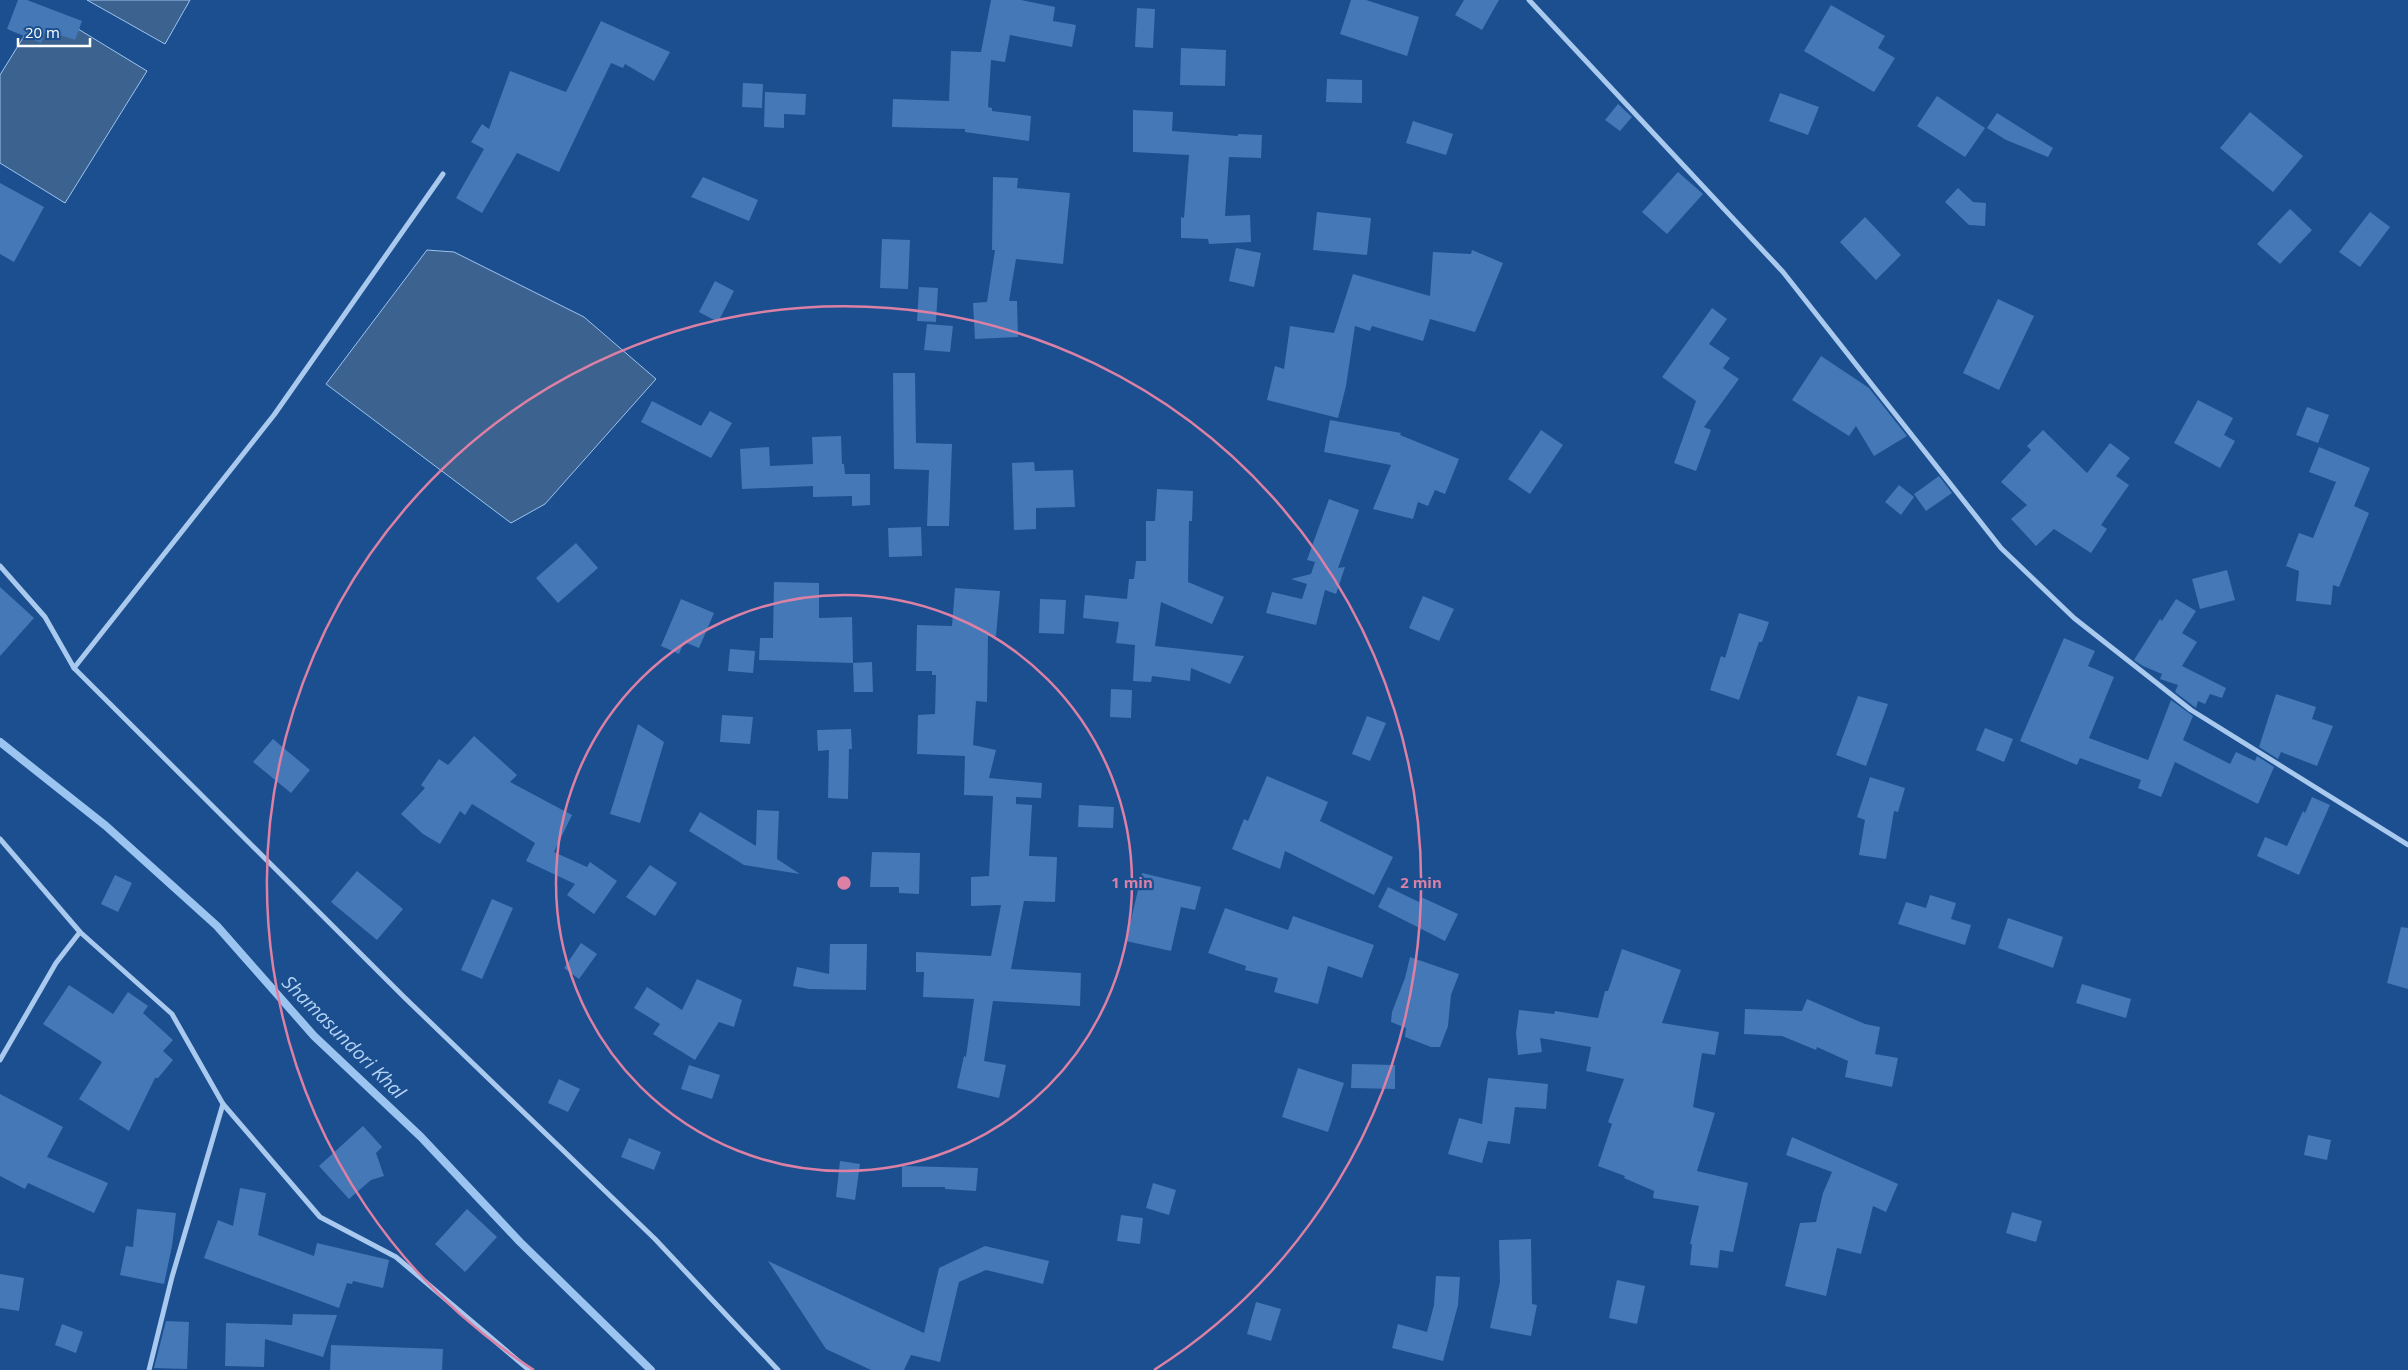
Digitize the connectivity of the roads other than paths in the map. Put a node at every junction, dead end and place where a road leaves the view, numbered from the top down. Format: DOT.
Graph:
graph roads {
  1 [pos="1529,0"];
  2 [pos="442,174"];
  3 [pos="0,566"];
  4 [pos="74,668"];
  5 [pos="0,839"];
  6 [pos="2408,845"];
  7 [pos="80,932"];
  8 [pos="0,1060"];
  9 [pos="223,1104"];
  10 [pos="148,1370"];
  11 [pos="529,1370"];
  12 [pos="778,1370"];
  1 -- 6 [label="street"];
  2 -- 4 [label="street"];
  3 -- 4 [label="street"];
  4 -- 12 [label="street"];
  5 -- 7 [label="street"];
  7 -- 8 [label="street"];
  7 -- 9 [label="street"];
  9 -- 10 [label="street"];
  9 -- 11 [label="street"];
}
